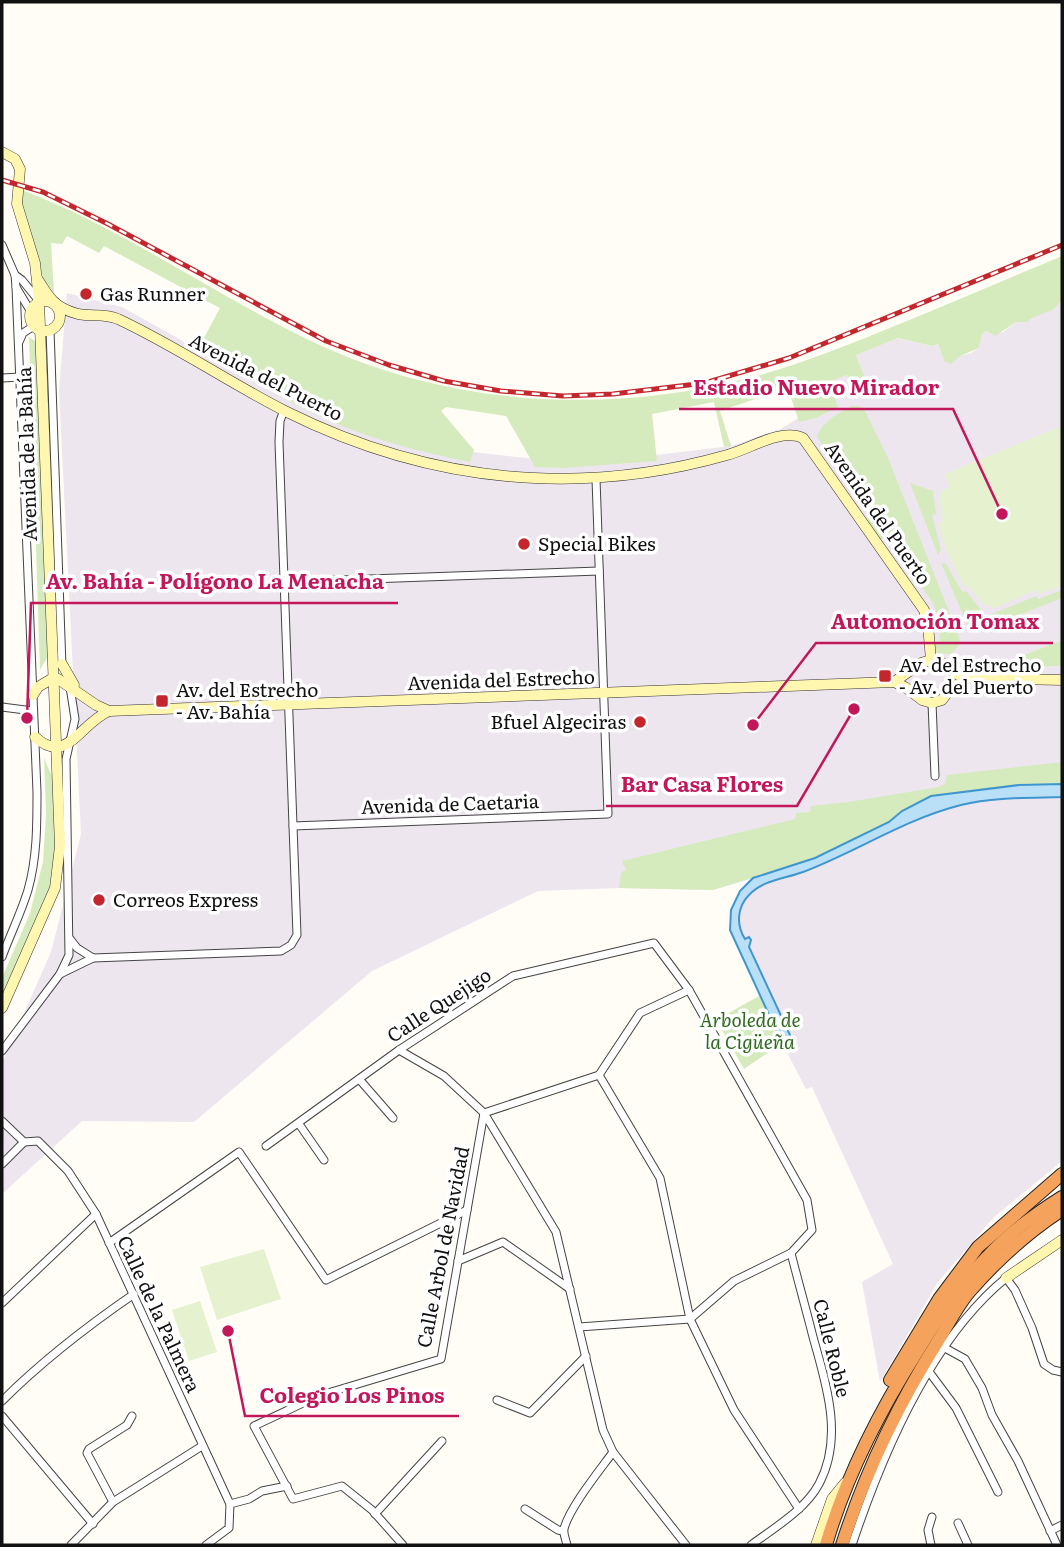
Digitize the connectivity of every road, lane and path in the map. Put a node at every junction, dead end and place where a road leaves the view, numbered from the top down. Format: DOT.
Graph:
graph roads {
  1 [pos="2,152"];
  2 [pos="2,245"];
  3 [pos="15,275"];
  4 [pos="37,278"];
  5 [pos="16,287"];
  6 [pos="39,301"];
  7 [pos="54,305"];
  8 [pos="31,312"];
  9 [pos="78,314"];
  10 [pos="45,328"];
  11 [pos="19,342"];
  12 [pos="20,377"];
  13 [pos="2,378"];
  14 [pos="284,410"];
  15 [pos="596,479"];
  16 [pos="599,571"];
  17 [pos="285,582"];
  18 [pos="931,660"];
  19 [pos="62,664"];
  20 [pos="914,669"];
  21 [pos="949,669"];
  22 [pos="53,678"];
  23 [pos="970,678"];
  24 [pos="1062,680"];
  25 [pos="894,682"];
  26 [pos="69,686"];
  27 [pos="951,688"];
  28 [pos="603,694"];
  29 [pos="914,694"];
  30 [pos="33,695"];
  31 [pos="89,700"];
  32 [pos="932,703"];
  33 [pos="289,704"];
  34 [pos="2,707"];
  35 [pos="33,711"];
  36 [pos="109,711"];
  37 [pos="35,737"];
  38 [pos="69,743"];
  39 [pos="56,749"];
  40 [pos="935,776"];
  41 [pos="293,826"];
  42 [pos="71,939"];
  43 [pos="2,957"];
  44 [pos="93,958"];
  45 [pos="60,974"];
  46 [pos="689,990"];
  47 [pos="2,1008"];
  48 [pos="399,1050"];
  49 [pos="2,1051"];
  50 [pos="599,1075"];
  51 [pos="359,1079"];
  52 [pos="484,1113"];
  53 [pos="393,1118"];
  54 [pos="2,1121"];
  55 [pos="299,1124"];
  56 [pos="24,1142"];
  57 [pos="266,1146"];
  58 [pos="324,1160"];
  59 [pos="2,1164"];
  60 [pos="1062,1174"];
  61 [pos="1062,1197"];
  62 [pos="467,1210"];
  63 [pos="1062,1210"];
  64 [pos="96,1214"];
  65 [pos="1062,1218"];
  66 [pos="1062,1240"];
  67 [pos="1018,1241"];
  68 [pos="109,1243"];
  69 [pos="791,1253"];
  70 [pos="458,1261"];
  71 [pos="1006,1278"];
  72 [pos="570,1289"];
  73 [pos="134,1294"];
  74 [pos="2,1303"];
  75 [pos="691,1319"];
  76 [pos="579,1327"];
  77 [pos="945,1348"];
  78 [pos="586,1356"];
  79 [pos="1062,1372"];
  80 [pos="930,1373"];
  81 [pos="497,1400"];
  82 [pos="2,1401"];
  83 [pos="885,1403"];
  84 [pos="2,1416"];
  85 [pos="132,1416"];
  86 [pos="442,1441"];
  87 [pos="202,1446"];
  88 [pos="613,1452"];
  89 [pos="850,1477"];
  90 [pos="287,1486"];
  91 [pos="998,1492"];
  92 [pos="113,1502"];
  93 [pos="230,1504"];
  94 [pos="799,1508"];
  95 [pos="525,1509"];
  96 [pos="375,1514"];
  97 [pos="932,1517"];
  98 [pos="958,1523"];
  99 [pos="93,1524"];
  100 [pos="1062,1525"];
  101 [pos="563,1531"];
  102 [pos="1050,1531"];
  103 [pos="71,1545"];
  104 [pos="206,1545"];
  105 [pos="403,1545"];
  106 [pos="567,1545"];
  107 [pos="686,1545"];
  108 [pos="751,1545"];
  109 [pos="816,1545"];
  110 [pos="826,1545"];
  111 [pos="842,1545"];
  112 [pos="852,1545"];
  113 [pos="931,1545"];
  114 [pos="968,1545"];
  115 [pos="1057,1545"];
  1 -- 4 [label="street, Avenida de la Bahía"];
  2 -- 3 [label="street"];
  3 -- 5 [label="street"];
  3 -- 6 [label="street"];
  4 -- 6 [label="street, Avenida de la Bahía"];
  4 -- 7 [label="street"];
  5 -- 8 [label="street"];
  5 -- 11 [label="street"];
  6 -- 7 [label="street"];
  6 -- 8 [label="street"];
  6 -- 10 [label="street, Avenida de la Bahía"];
  7 -- 9 [label="street"];
  7 -- 10 [label="street"];
  8 -- 10 [label="street"];
  9 -- 10 [label="street"];
  9 -- 14 [label="street, Avenida del Puerto"];
  10 -- 11 [label="street"];
  10 -- 19 [label="street, Avenida de la Bahía"];
  10 -- 22 [label="street, Avenida de la Bahía"];
  11 -- 12 [label="street"];
  12 -- 13 [label="street"];
  12 -- 30 [label="street"];
  14 -- 15 [label="street, Avenida del Puerto"];
  14 -- 17 [label="street"];
  15 -- 16 [label="street"];
  15 -- 18 [label="street, Avenida del Puerto"];
  16 -- 17 [label="street"];
  16 -- 28 [label="street"];
  17 -- 33 [label="street"];
  18 -- 20 [label="street"];
  18 -- 21 [label="street"];
  19 -- 26 [label="street, Avenida de la Bahía"];
  19 -- 31 [label="street"];
  20 -- 25 [label="street"];
  20 -- 29 [label="street"];
  21 -- 23 [label="street"];
  21 -- 27 [label="street"];
  22 -- 26 [label="street"];
  22 -- 30 [label="street"];
  22 -- 39 [label="street, Avenida de la Bahía"];
  23 -- 24 [label="street"];
  23 -- 27 [label="street"];
  25 -- 28 [label="street, Avenida del Estrecho"];
  25 -- 29 [label="street"];
  26 -- 31 [label="street"];
  26 -- 38 [label="street, Avenida de la Bahía"];
  27 -- 32 [label="street"];
  28 -- 33 [label="street, Avenida del Estrecho"];
  28 -- 41 [label="street, Avenida de Caetaria"];
  29 -- 32 [label="street"];
  30 -- 35 [label="street"];
  31 -- 36 [label="street"];
  32 -- 40 [label="street"];
  33 -- 36 [label="street, Avenida del Estrecho"];
  33 -- 41 [label="street"];
  34 -- 35 [label="street"];
  35 -- 37 [label="street"];
  36 -- 38 [label="street"];
  37 -- 39 [label="street"];
  37 -- 43 [label="street"];
  38 -- 39 [label="street"];
  38 -- 42 [label="street, Avenida de la Bahía"];
  39 -- 47 [label="street, Avenida de la Bahía"];
  41 -- 44 [label="street"];
  42 -- 44 [label="street"];
  42 -- 45 [label="street, Avenida de la Bahía"];
  44 -- 45 [label="street"];
  45 -- 49 [label="street, Avenida de la Bahía"];
  46 -- 48 [label="street, Calle Quejigo"];
  46 -- 50 [label="street"];
  46 -- 69 [label="street"];
  48 -- 51 [label="street, Calle Quejigo"];
  48 -- 52 [label="street"];
  50 -- 52 [label="street"];
  50 -- 75 [label="street"];
  51 -- 53 [label="street"];
  51 -- 55 [label="street, Calle Quejigo"];
  52 -- 62 [label="street, Calle Arbol de Navidad"];
  52 -- 72 [label="street"];
  54 -- 56 [label="street, Calle de la Palmera"];
  55 -- 57 [label="street, Calle Quejigo"];
  55 -- 58 [label="street"];
  56 -- 59 [label="street"];
  56 -- 64 [label="street, Calle de la Palmera"];
  60 -- 83 [label="highway"];
  61 -- 83 [label="highway"];
  62 -- 68 [label="street"];
  62 -- 70 [label="street, Calle Arbol de Navidad"];
  63 -- 67 [label="highway"];
  64 -- 68 [label="street, Calle de la Palmera"];
  64 -- 74 [label="street"];
  65 -- 67 [label="highway"];
  66 -- 71 [label="street"];
  67 -- 111 [label="highway"];
  68 -- 73 [label="street, Calle de la Palmera"];
  69 -- 75 [label="street"];
  69 -- 94 [label="street, Calle Roble"];
  70 -- 72 [label="street"];
  70 -- 90 [label="street, Calle Arbol de Navidad"];
  71 -- 77 [label="street"];
  71 -- 79 [label="street"];
  72 -- 76 [label="street"];
  73 -- 82 [label="street"];
  73 -- 87 [label="street, Calle de la Palmera"];
  75 -- 76 [label="street"];
  75 -- 94 [label="street"];
  76 -- 78 [label="street"];
  77 -- 80 [label="street"];
  77 -- 102 [label="street"];
  78 -- 81 [label="street"];
  78 -- 88 [label="street"];
  80 -- 91 [label="street"];
  80 -- 112 [label="street"];
  83 -- 89 [label="highway"];
  84 -- 99 [label="street"];
  85 -- 92 [label="street"];
  86 -- 96 [label="street"];
  87 -- 92 [label="street"];
  87 -- 93 [label="street, Calle de la Palmera"];
  88 -- 101 [label="street"];
  88 -- 107 [label="street"];
  89 -- 109 [label="street"];
  89 -- 110 [label="highway"];
  90 -- 93 [label="street"];
  90 -- 96 [label="street"];
  92 -- 99 [label="street"];
  93 -- 104 [label="street"];
  94 -- 108 [label="street, Calle Roble"];
  95 -- 101 [label="street"];
  96 -- 105 [label="street"];
  97 -- 113 [label="street"];
  98 -- 114 [label="street"];
  99 -- 103 [label="street"];
  100 -- 102 [label="street"];
  101 -- 106 [label="street"];
  102 -- 115 [label="street"];
}
